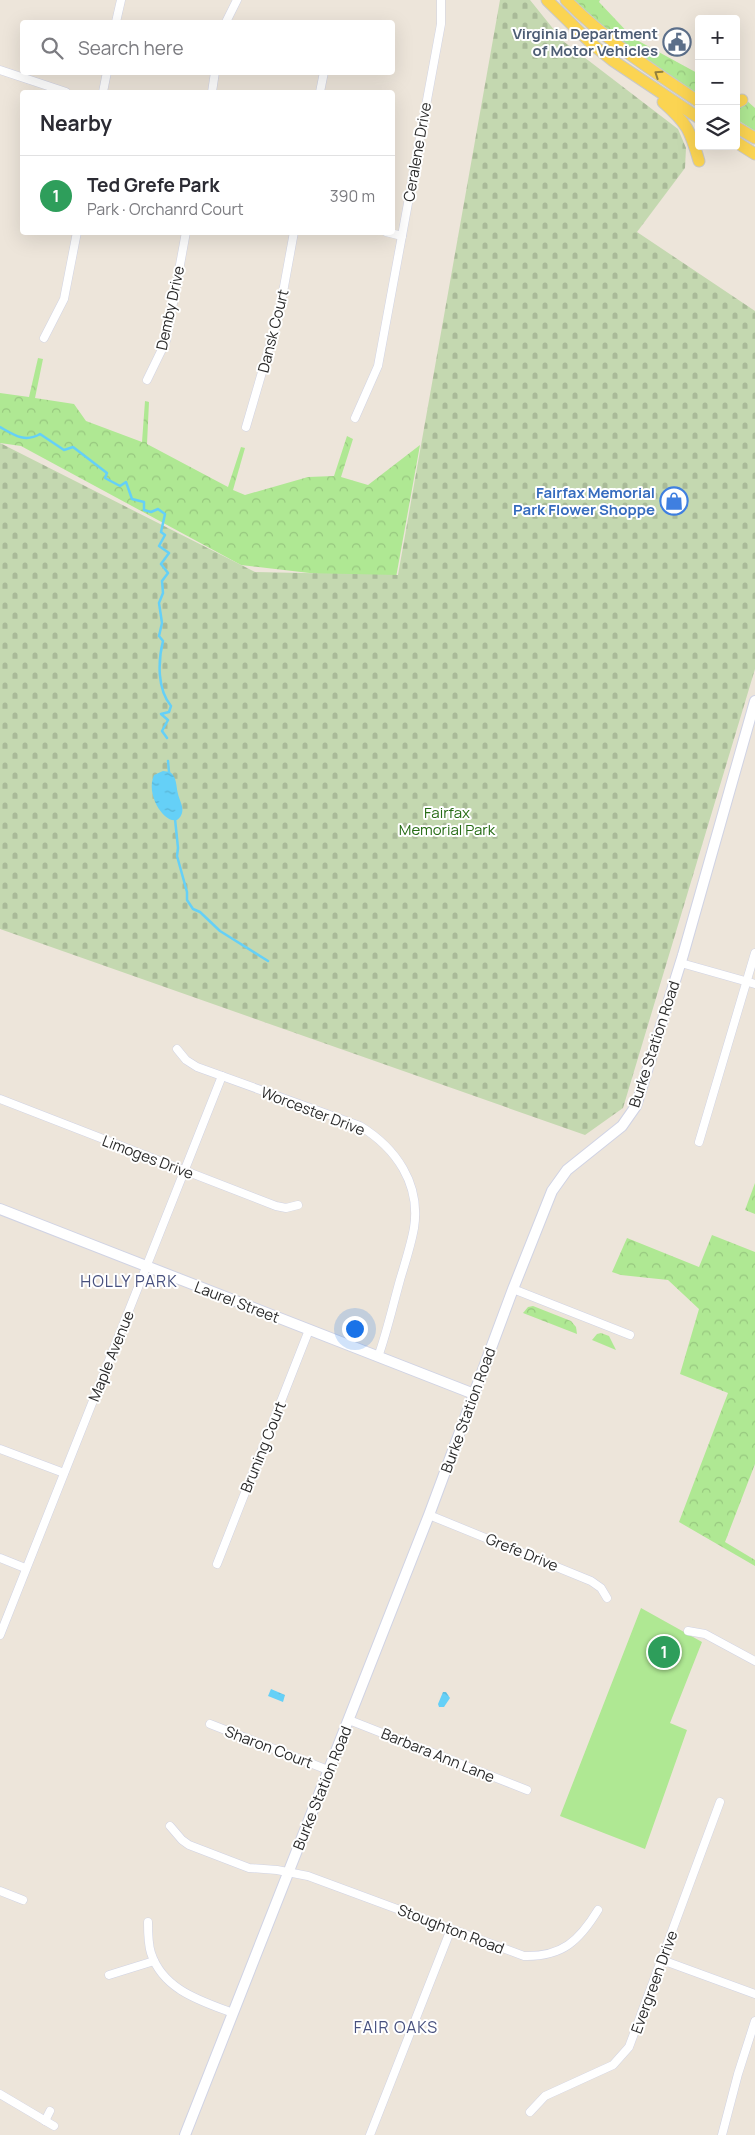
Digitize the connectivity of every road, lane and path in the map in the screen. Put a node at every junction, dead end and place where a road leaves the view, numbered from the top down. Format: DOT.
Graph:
graph roads {
  1 [pos="121,0"];
  2 [pos="237,0"];
  3 [pos="441,0"];
  4 [pos="547,0"];
  5 [pos="566,0"];
  6 [pos="116,20"];
  7 [pos="227,20"];
  8 [pos="0,70"];
  9 [pos="632,74"];
  10 [pos="106,75"];
  11 [pos="215,75"];
  12 [pos="323,75"];
  13 [pos="60,90"];
  14 [pos="103,90"];
  15 [pos="212,90"];
  16 [pos="320,90"];
  17 [pos="695,99"];
  18 [pos="695,115"];
  19 [pos="740,129"];
  20 [pos="755,138"];
  21 [pos="740,145"];
  22 [pos="755,154"];
  23 [pos="698,160"];
  24 [pos="395,234"];
  25 [pos="76,235"];
  26 [pos="185,235"];
  27 [pos="293,235"];
  28 [pos="402,236"];
  29 [pos="44,338"];
  30 [pos="147,380"];
  31 [pos="355,418"];
  32 [pos="246,428"];
  33 [pos="755,701"];
  34 [pos="755,953"];
  35 [pos="681,963"];
  36 [pos="746,982"];
  37 [pos="755,984"];
  38 [pos="177,1049"];
  39 [pos="222,1076"];
  40 [pos="0,1099"];
  41 [pos="700,1142"];
  42 [pos="184,1171"];
  43 [pos="298,1205"];
  44 [pos="0,1209"];
  45 [pos="147,1266"];
  46 [pos="513,1289"];
  47 [pos="308,1330"];
  48 [pos="630,1335"];
  49 [pos="379,1355"];
  50 [pos="474,1394"];
  51 [pos="0,1449"];
  52 [pos="64,1473"];
  53 [pos="429,1515"];
  54 [pos="0,1558"];
  55 [pos="217,1564"];
  56 [pos="25,1568"];
  57 [pos="608,1598"];
  58 [pos="688,1632"];
  59 [pos="0,1635"];
  60 [pos="755,1661"];
  61 [pos="349,1720"];
  62 [pos="210,1724"];
  63 [pos="328,1770"];
  64 [pos="527,1790"];
  65 [pos="720,1802"];
  66 [pos="170,1826"];
  67 [pos="289,1872"];
  68 [pos="0,1891"];
  69 [pos="23,1900"];
  70 [pos="598,1910"];
  71 [pos="148,1922"];
  72 [pos="451,1929"];
  73 [pos="662,1960"];
  74 [pos="154,1961"];
  75 [pos="109,1975"];
  76 [pos="755,1994"];
  77 [pos="233,2013"];
  78 [pos="755,2021"];
  79 [pos="0,2094"];
  80 [pos="50,2111"];
  81 [pos="530,2112"];
  82 [pos="45,2121"];
  83 [pos="54,2126"];
  84 [pos="185,2135"];
  85 [pos="370,2135"];
  86 [pos="722,2135"];
  1 -- 6 [label="street"];
  2 -- 7 [label="street"];
  3 -- 28 [label="street, Ceralene Drive"];
  4 -- 9 [label="main road"];
  17 -- 5 [label="main road, one-way"];
  8 -- 13 [label="street"];
  9 -- 18 [label="main road"];
  9 -- 23 [label="main road"];
  10 -- 14 [label="street"];
  11 -- 15 [label="street"];
  12 -- 16 [label="street"];
  19 -- 20 [label="main road"];
  21 -- 22 [label="main road"];
  24 -- 28 [label="street"];
  25 -- 29 [label="street"];
  26 -- 30 [label="street, Demby Drive"];
  27 -- 32 [label="street, Dansk Court"];
  28 -- 31 [label="street, Ceralene Drive"];
  33 -- 35 [label="street, Burke Station Road"];
  34 -- 36 [label="street"];
  35 -- 36 [label="street"];
  35 -- 46 [label="street, Burke Station Road"];
  36 -- 37 [label="street"];
  36 -- 41 [label="street"];
  38 -- 39 [label="street, Worcester Drive"];
  39 -- 42 [label="street, Maple Avenue"];
  39 -- 49 [label="street, Worcester Drive"];
  40 -- 42 [label="street, Limoges Drive"];
  42 -- 43 [label="street, Limoges Drive"];
  42 -- 45 [label="street, Maple Avenue"];
  44 -- 45 [label="street, Laurel Street"];
  45 -- 47 [label="street, Laurel Street"];
  45 -- 52 [label="street, Maple Avenue"];
  46 -- 48 [label="street"];
  46 -- 50 [label="street, Burke Station Road"];
  47 -- 49 [label="street, Laurel Street"];
  47 -- 55 [label="street, Bruning Court"];
  49 -- 50 [label="street, Laurel Street"];
  50 -- 53 [label="street, Burke Station Road"];
  51 -- 52 [label="street"];
  52 -- 56 [label="street, Maple Avenue"];
  53 -- 57 [label="street, Grefe Drive"];
  53 -- 61 [label="street, Burke Station Road"];
  54 -- 56 [label="street"];
  56 -- 59 [label="street, Maple Avenue"];
  58 -- 60 [label="street"];
  61 -- 63 [label="street, Burke Station Road"];
  61 -- 64 [label="street, Barbara Ann Lane"];
  62 -- 63 [label="street, Sharon Court"];
  63 -- 67 [label="street, Burke Station Road"];
  65 -- 73 [label="street, Evergreen Drive"];
  66 -- 67 [label="street, Stoughton Road"];
  67 -- 72 [label="street, Stoughton Road"];
  67 -- 77 [label="street, Burke Station Road"];
  68 -- 69 [label="street"];
  70 -- 72 [label="street, Stoughton Road"];
  71 -- 74 [label="street"];
  72 -- 85 [label="street"];
  73 -- 76 [label="street"];
  73 -- 81 [label="street, Evergreen Drive"];
  74 -- 75 [label="street"];
  74 -- 77 [label="street"];
  77 -- 84 [label="street, Burke Station Road"];
  78 -- 86 [label="street"];
  79 -- 82 [label="street"];
  80 -- 82 [label="street"];
  82 -- 83 [label="street"];
}
